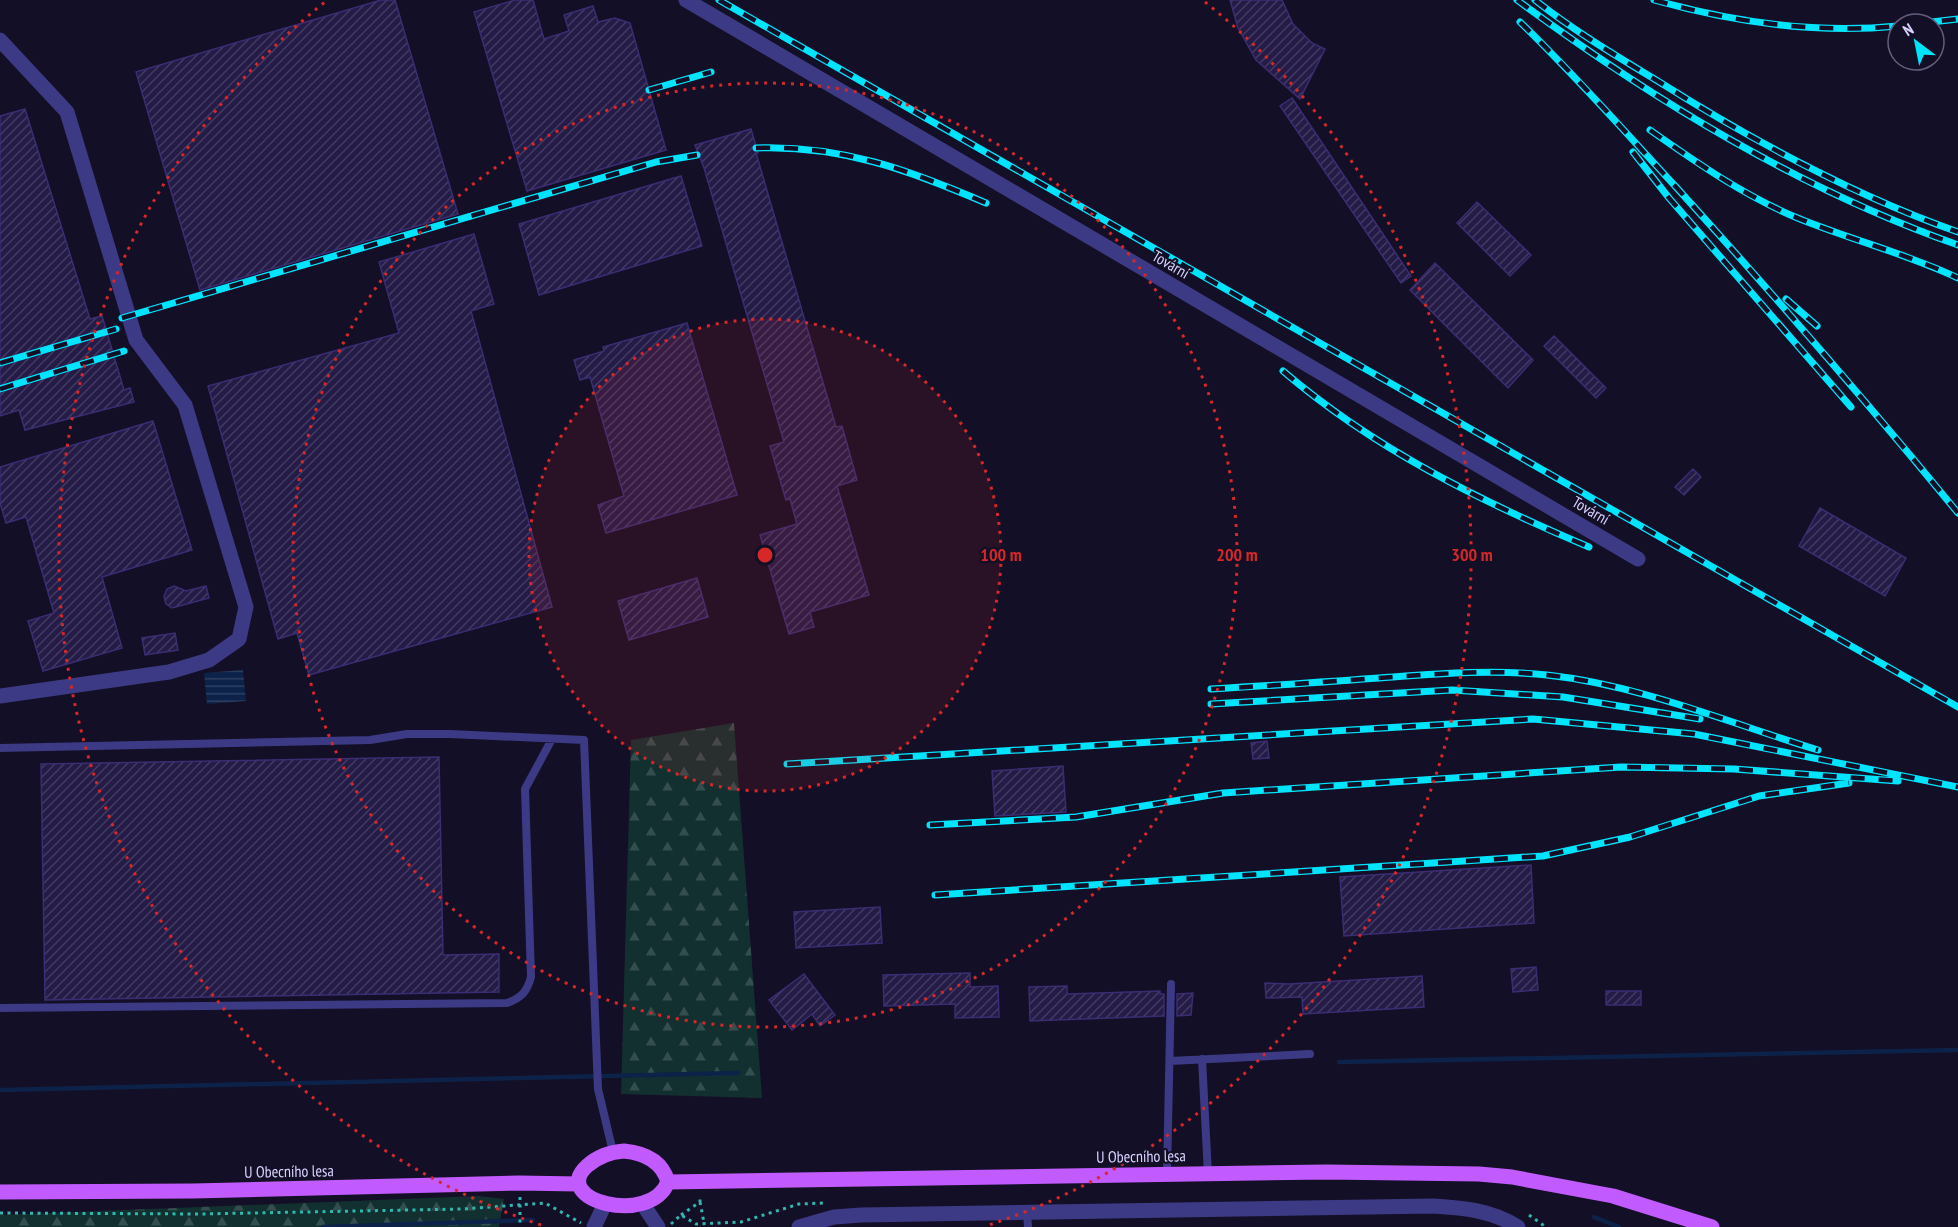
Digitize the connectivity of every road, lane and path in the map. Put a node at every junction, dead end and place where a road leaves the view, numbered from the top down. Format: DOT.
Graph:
graph roads {
  1 [pos="686,0"];
  2 [pos="0,40"];
  3 [pos="1638,559"];
  4 [pos="0,696"];
  5 [pos="552,739"];
  6 [pos="0,748"];
  7 [pos="1171,984"];
  8 [pos="0,1008"];
  9 [pos="1310,1054"];
  10 [pos="1202,1059"];
  11 [pos="1170,1061"];
  12 [pos="613,1152"];
  13 [pos="1167,1174"];
  14 [pos="1208,1174"];
  15 [pos="668,1182"];
  16 [pos="519,1183"];
  17 [pos="578,1185"];
  18 [pos="0,1192"];
  19 [pos="700,1202"];
  20 [pos="833,1203"];
  21 [pos="520,1206"];
  22 [pos="646,1209"];
  23 [pos="602,1210"];
  24 [pos="0,1213"];
  25 [pos="1028,1219"];
  26 [pos="704,1224"];
  27 [pos="520,1227"];
  28 [pos="588,1227"];
  29 [pos="594,1227"];
  30 [pos="658,1227"];
  31 [pos="668,1227"];
  32 [pos="799,1227"];
  33 [pos="1518,1227"];
  34 [pos="1712,1227"];
  1 -- 3 [label="street, Tovární"];
  2 -- 4 [label="street"];
  5 -- 6 [label="lane"];
  5 -- 8 [label="lane"];
  5 -- 12 [label="lane"];
  7 -- 11 [label="lane"];
  9 -- 10 [label="lane"];
  10 -- 11 [label="lane"];
  10 -- 14 [label="lane"];
  11 -- 13 [label="lane"];
  12 -- 15 [label="main road"];
  12 -- 17 [label="main road"];
  13 -- 14 [label="main road, U Obecního lesa"];
  13 -- 15 [label="main road, U Obecního lesa"];
  14 -- 34 [label="main road, U Obecního lesa"];
  15 -- 22 [label="main road"];
  16 -- 17 [label="main road, U Obecního lesa"];
  16 -- 18 [label="main road, U Obecního lesa"];
  16 -- 21 [label="path"];
  17 -- 23 [label="main road"];
  19 -- 26 [label="path"];
  20 -- 26 [label="path"];
  21 -- 24 [label="path"];
  21 -- 27 [label="path"];
  21 -- 28 [label="path"];
  22 -- 23 [label="main road"];
  22 -- 30 [label="street"];
  23 -- 29 [label="street"];
  25 -- 32 [label="street"];
  25 -- 33 [label="street"];
  26 -- 31 [label="path"];
}
